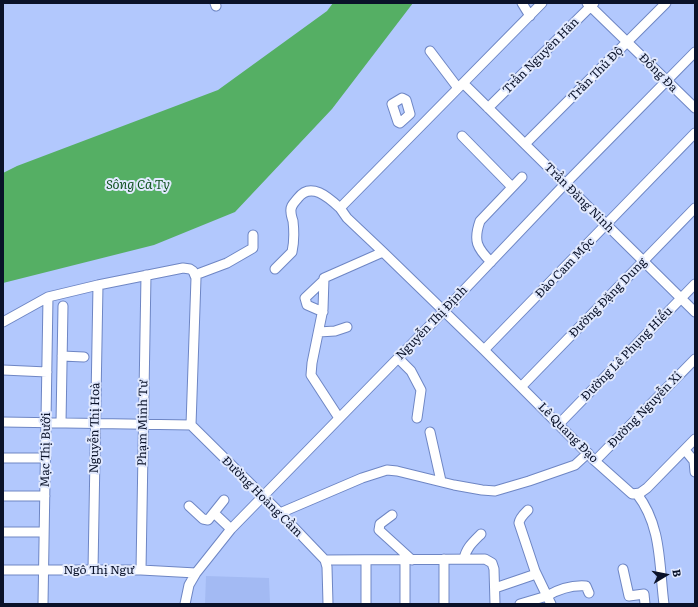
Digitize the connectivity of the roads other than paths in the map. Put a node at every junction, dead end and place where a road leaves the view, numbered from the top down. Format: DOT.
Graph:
graph roads {
  1 [pos="522,3"];
  2 [pos="542,3"];
  3 [pos="666,3"];
  4 [pos="591,4"];
  5 [pos="530,16"];
  6 [pos="627,42"];
  7 [pos="430,51"];
  8 [pos="695,52"];
  9 [pos="667,81"];
  10 [pos="460,85"];
  11 [pos="488,108"];
  12 [pos="695,108"];
  13 [pos="410,114"];
  14 [pos="422,125"];
  15 [pos="695,134"];
  16 [pos="462,136"];
  17 [pos="525,144"];
  18 [pos="522,176"];
  19 [pos="565,184"];
  20 [pos="512,187"];
  21 [pos="340,208"];
  22 [pos="695,208"];
  23 [pos="606,224"];
  24 [pos="253,235"];
  25 [pos="383,252"];
  26 [pos="643,261"];
  27 [pos="491,262"];
  28 [pos="275,269"];
  29 [pos="192,272"];
  30 [pos="146,275"];
  31 [pos="323,281"];
  32 [pos="695,284"];
  33 [pos="98,285"];
  34 [pos="48,297"];
  35 [pos="681,298"];
  36 [pos="63,306"];
  37 [pos="444,311"];
  38 [pos="323,312"];
  39 [pos="695,312"];
  40 [pos="3,322"];
  41 [pos="347,327"];
  42 [pos="319,332"];
  43 [pos="484,350"];
  44 [pos="62,356"];
  45 [pos="84,356"];
  46 [pos="398,358"];
  47 [pos="695,359"];
  48 [pos="3,370"];
  49 [pos="47,372"];
  50 [pos="521,387"];
  51 [pos="339,418"];
  52 [pos="417,418"];
  53 [pos="3,422"];
  54 [pos="46,423"];
  55 [pos="61,423"];
  56 [pos="95,424"];
  57 [pos="559,424"];
  58 [pos="143,425"];
  59 [pos="191,425"];
  60 [pos="430,432"];
  61 [pos="695,439"];
  62 [pos="685,450"];
  63 [pos="588,453"];
  64 [pos="3,458"];
  65 [pos="46,458"];
  66 [pos="595,461"];
  67 [pos="694,461"];
  68 [pos="695,472"];
  69 [pos="441,481"];
  70 [pos="637,494"];
  71 [pos="3,496"];
  72 [pos="45,496"];
  73 [pos="263,497"];
  74 [pos="224,500"];
  75 [pos="189,506"];
  76 [pos="528,510"];
  77 [pos="214,513"];
  78 [pos="280,513"];
  79 [pos="392,515"];
  80 [pos="231,529"];
  81 [pos="3,532"];
  82 [pos="44,532"];
  83 [pos="481,534"];
  84 [pos="444,559"];
  85 [pos="464,559"];
  86 [pos="325,560"];
  87 [pos="366,560"];
  88 [pos="409,560"];
  89 [pos="623,569"];
  90 [pos="3,570"];
  91 [pos="44,570"];
  92 [pos="93,570"];
  93 [pos="141,570"];
  94 [pos="196,572"];
  95 [pos="536,574"];
  96 [pos="495,588"];
  97 [pos="589,593"];
  98 [pos="549,600"];
  99 [pos="43,604"];
  100 [pos="185,604"];
  101 [pos="328,604"];
  102 [pos="366,604"];
  103 [pos="405,604"];
  104 [pos="444,604"];
  105 [pos="495,604"];
  106 [pos="520,604"];
  107 [pos="645,604"];
  108 [pos="664,604"];
  1 -- 5 [label="street"];
  2 -- 5 [label="street"];
  3 -- 6 [label="street, Trần Thủ Độ"];
  4 -- 6 [label="street, Đống Đa"];
  4 -- 11 [label="street, Trần Nguyên Hãn"];
  5 -- 10 [label="street"];
  6 -- 9 [label="street, Đống Đa"];
  6 -- 17 [label="street, Trần Thủ Độ"];
  7 -- 10 [label="street, Trần Đăng Ninh"];
  8 -- 9 [label="street, Nguyễn Thị Định"];
  9 -- 12 [label="street, Đống Đa"];
  9 -- 19 [label="street, Nguyễn Thị Định"];
  10 -- 11 [label="street, Trần Đăng Ninh"];
  10 -- 14 [label="street"];
  11 -- 17 [label="street, Trần Đăng Ninh"];
  13 -- 14 [label="street"];
  14 -- 21 [label="street"];
  15 -- 23 [label="street, Đào Cam Mộc"];
  16 -- 20 [label="street"];
  17 -- 19 [label="street, Trần Đăng Ninh"];
  18 -- 20 [label="street"];
  19 -- 23 [label="street, Trần Đăng Ninh"];
  19 -- 27 [label="street, Nguyễn Thị Định"];
  20 -- 27 [label="street"];
  21 -- 25 [label="street, Lê Quang Đạo"];
  21 -- 28 [label="street, Lê Quang Đạo"];
  22 -- 26 [label="street, Đường Đặng Dung"];
  23 -- 26 [label="street, Trần Đăng Ninh"];
  23 -- 43 [label="street, Đào Cam Mộc"];
  24 -- 29 [label="street"];
  25 -- 31 [label="street"];
  25 -- 37 [label="street, Lê Quang Đạo"];
  26 -- 35 [label="street, Trần Đăng Ninh"];
  26 -- 50 [label="street, Đường Đặng Dung"];
  27 -- 37 [label="street, Nguyễn Thị Định"];
  29 -- 30 [label="street"];
  29 -- 59 [label="street"];
  30 -- 33 [label="street"];
  30 -- 58 [label="street, Phạm Minh Tư"];
  31 -- 38 [label="street"];
  31 -- 38 [label="street"];
  32 -- 35 [label="street, Đường Lê Phụng Hiểu"];
  33 -- 34 [label="street"];
  33 -- 56 [label="street, Nguyễn Thị Hoà"];
  34 -- 40 [label="street"];
  34 -- 49 [label="street, Mạc Thị Bưởi"];
  35 -- 39 [label="street, Trần Đăng Ninh"];
  35 -- 57 [label="street, Đường Lê Phụng Hiểu"];
  36 -- 44 [label="street"];
  37 -- 43 [label="street, Lê Quang Đạo"];
  37 -- 46 [label="street, Nguyễn Thị Định"];
  38 -- 42 [label="street"];
  41 -- 42 [label="street"];
  42 -- 51 [label="street"];
  43 -- 50 [label="street, Lê Quang Đạo"];
  44 -- 45 [label="street"];
  44 -- 55 [label="street"];
  46 -- 51 [label="street, Nguyễn Thị Định"];
  46 -- 52 [label="street"];
  47 -- 66 [label="street, Đường Nguyễn Xí"];
  48 -- 49 [label="street"];
  49 -- 54 [label="street, Mạc Thị Bưởi"];
  50 -- 57 [label="street, Lê Quang Đạo"];
  51 -- 73 [label="street, Nguyễn Thị Định"];
  53 -- 54 [label="street"];
  54 -- 55 [label="street"];
  54 -- 65 [label="street, Mạc Thị Bưởi"];
  55 -- 56 [label="street"];
  56 -- 58 [label="street"];
  56 -- 92 [label="street, Nguyễn Thị Hoà"];
  57 -- 63 [label="street, Lê Quang Đạo"];
  58 -- 59 [label="street"];
  58 -- 93 [label="street, Phạm Minh Tư"];
  59 -- 73 [label="street, Đường Hoàng Cầm"];
  60 -- 69 [label="street"];
  61 -- 62 [label="street"];
  62 -- 67 [label="street"];
  62 -- 70 [label="street"];
  63 -- 66 [label="street, Lê Quang Đạo"];
  63 -- 69 [label="street"];
  64 -- 65 [label="street"];
  65 -- 72 [label="street, Mạc Thị Bưởi"];
  66 -- 70 [label="street, Lê Quang Đạo"];
  67 -- 68 [label="street"];
  69 -- 78 [label="street"];
  70 -- 108 [label="street"];
  71 -- 72 [label="street"];
  72 -- 82 [label="street, Mạc Thị Bưởi"];
  73 -- 78 [label="street, Đường Hoàng Cầm"];
  73 -- 80 [label="street, Nguyễn Thị Định"];
  74 -- 77 [label="street"];
  75 -- 77 [label="street"];
  76 -- 95 [label="street"];
  77 -- 80 [label="street"];
  78 -- 86 [label="street, Đường Hoàng Cầm"];
  79 -- 88 [label="street"];
  80 -- 94 [label="street, Nguyễn Thị Định"];
  81 -- 82 [label="street"];
  82 -- 91 [label="street, Mạc Thị Bưởi"];
  83 -- 85 [label="street"];
  84 -- 85 [label="street"];
  84 -- 88 [label="street"];
  84 -- 104 [label="street"];
  85 -- 96 [label="street"];
  86 -- 87 [label="street"];
  86 -- 101 [label="street"];
  87 -- 88 [label="street"];
  87 -- 102 [label="street"];
  88 -- 103 [label="street"];
  89 -- 107 [label="street"];
  90 -- 91 [label="street, Ngô Thị Ngư"];
  91 -- 92 [label="street, Ngô Thị Ngư"];
  91 -- 99 [label="street, Mạc Thị Bưởi"];
  92 -- 93 [label="street, Ngô Thị Ngư"];
  93 -- 94 [label="street, Ngô Thị Ngư"];
  94 -- 100 [label="street, Nguyễn Thị Định"];
  95 -- 96 [label="street"];
  95 -- 98 [label="street"];
  96 -- 105 [label="street"];
  97 -- 98 [label="street"];
  98 -- 106 [label="street"];
}
